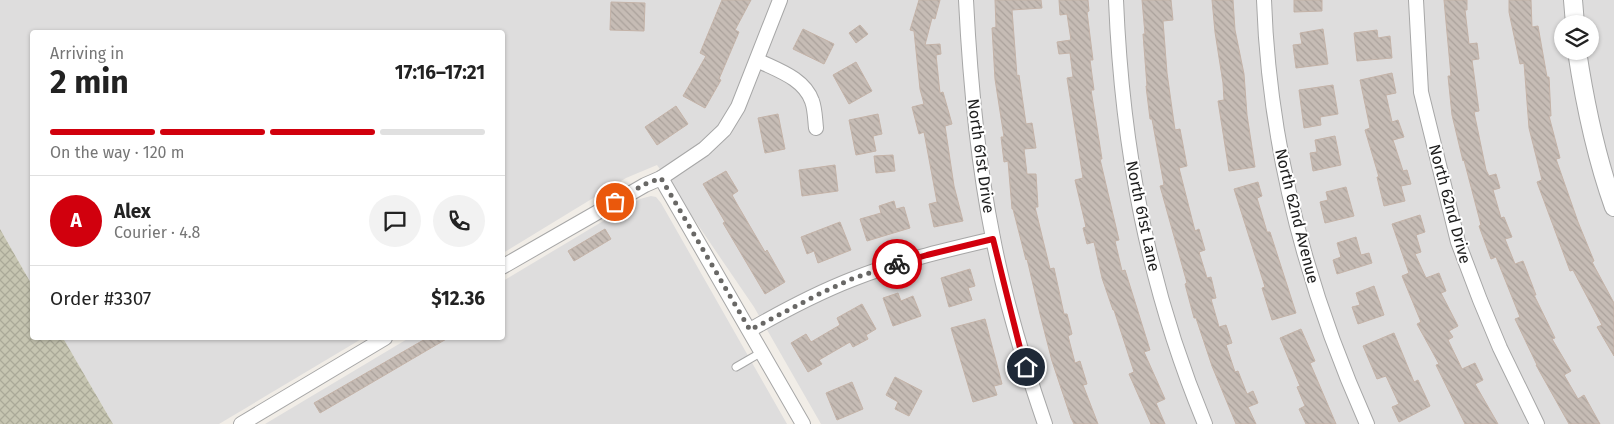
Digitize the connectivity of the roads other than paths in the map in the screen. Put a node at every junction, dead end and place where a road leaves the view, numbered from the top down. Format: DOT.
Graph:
graph roads {
  1 [pos="780,0"];
  2 [pos="966,0"];
  3 [pos="1116,0"];
  4 [pos="1264,0"];
  5 [pos="1416,0"];
  6 [pos="1573,0"];
  7 [pos="1574,15"];
  8 [pos="757,60"];
  9 [pos="1579,60"];
  10 [pos="816,128"];
  11 [pos="661,178"];
  12 [pos="1614,207"];
  13 [pos="993,239"];
  14 [pos="505,265"];
  15 [pos="750,330"];
  16 [pos="382,340"];
  17 [pos="762,352"];
  18 [pos="736,367"];
  19 [pos="241,424"];
  20 [pos="803,424"];
  21 [pos="1045,424"];
  22 [pos="1205,424"];
  23 [pos="1367,424"];
  24 [pos="1537,424"];
  1 -- 8 [label="street"];
  2 -- 13 [label="street, North 61st Drive"];
  3 -- 22 [label="street, North 61st Lane"];
  4 -- 23 [label="street, North 62nd Avenue"];
  5 -- 24 [label="street, North 62nd Drive"];
  6 -- 7 [label="street"];
  8 -- 10 [label="street"];
  8 -- 11 [label="street"];
  9 -- 12 [label="street"];
  11 -- 14 [label="street"];
  11 -- 15 [label="street"];
  13 -- 15 [label="street"];
  13 -- 21 [label="street, North 61st Drive"];
  15 -- 17 [label="street"];
  16 -- 19 [label="street"];
  17 -- 18 [label="lane"];
  17 -- 20 [label="street"];
}
